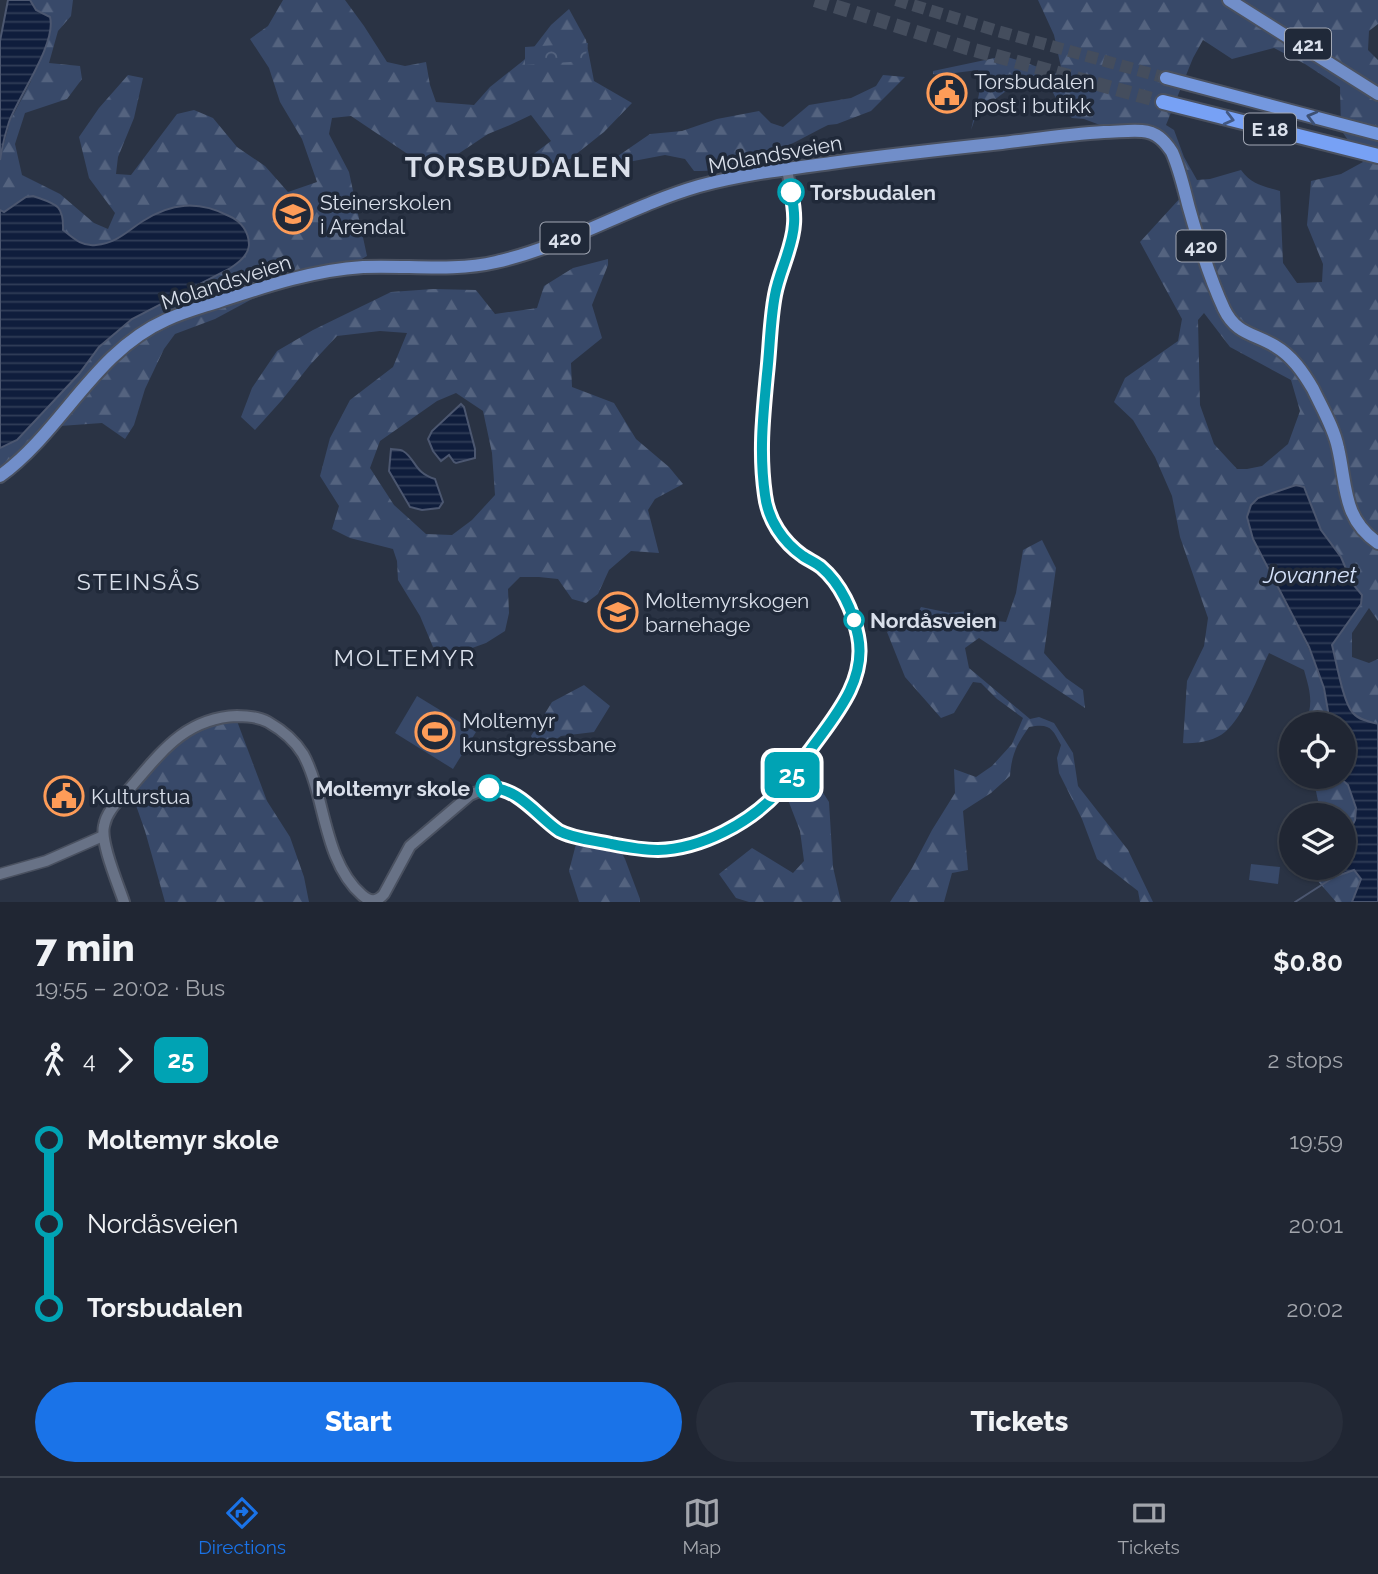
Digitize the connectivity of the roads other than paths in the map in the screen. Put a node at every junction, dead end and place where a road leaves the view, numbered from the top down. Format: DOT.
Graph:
graph roads {
  1 [pos="1229,0"];
  2 [pos="1238,0"];
  3 [pos="1166,78"];
  4 [pos="1378,91"];
  5 [pos="1163,102"];
  6 [pos="1378,135"];
  7 [pos="1378,156"];
  8 [pos="787,169"];
  9 [pos="0,476"];
  10 [pos="1378,543"];
  11 [pos="103,836"];
  12 [pos="0,874"];
  13 [pos="124,902"];
  1 -- 4 [label="main road, 421"];
  2 -- 4 [label="main road, 421"];
  6 -- 3 [label="highway, E 18, one-way"];
  5 -- 7 [label="highway, E 18, one-way"];
  8 -- 9 [label="main road, Molandsveien / 420"];
  8 -- 10 [label="main road, Molandsveien / 420"];
  8 -- 11 [label="main road"];
  11 -- 12 [label="street"];
  11 -- 13 [label="main road"];
}
